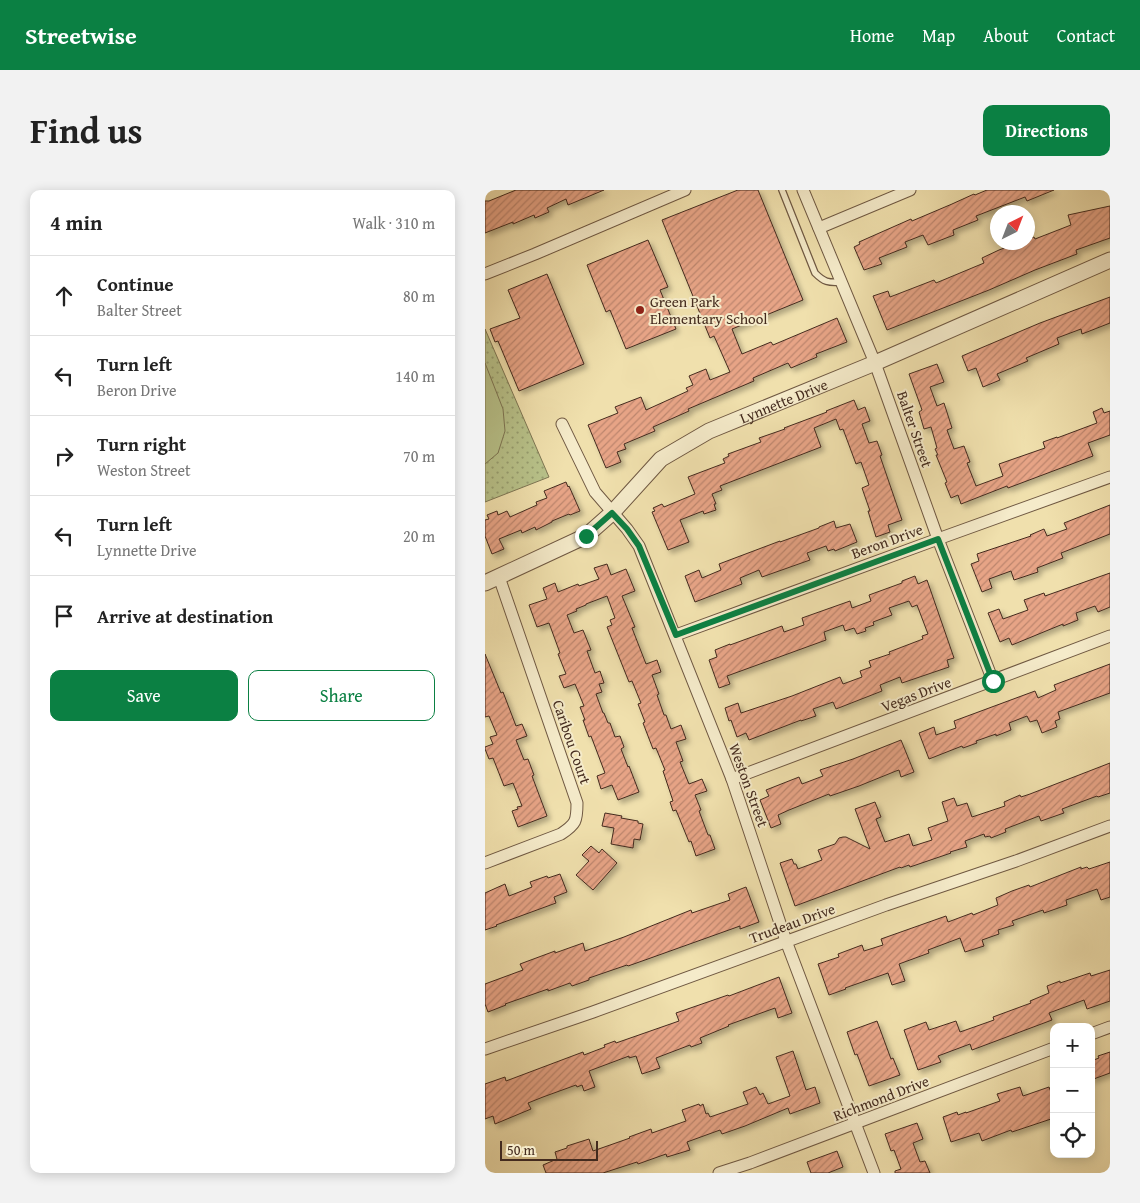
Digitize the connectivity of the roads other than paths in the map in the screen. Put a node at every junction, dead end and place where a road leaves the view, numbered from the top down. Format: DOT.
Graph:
graph roads {
  1 [pos="685,190"];
  2 [pos="782,190"];
  3 [pos="803,190"];
  4 [pos="911,190"];
  5 [pos="819,228"];
  6 [pos="1110,260"];
  7 [pos="485,274"];
  8 [pos="841,282"];
  9 [pos="875,363"];
  10 [pos="563,424"];
  11 [pos="1110,477"];
  12 [pos="612,513"];
  13 [pos="938,539"];
  14 [pos="492,580"];
  15 [pos="676,635"];
  16 [pos="1110,636"];
  17 [pos="993,681"];
  18 [pos="732,779"];
  19 [pos="1110,826"];
  20 [pos="485,863"];
  21 [pos="786,941"];
  22 [pos="1110,1027"];
  23 [pos="1095,1033"];
  24 [pos="485,1049"];
  25 [pos="1050,1050"];
  26 [pos="855,1124"];
  27 [pos="719,1173"];
  28 [pos="874,1173"];
  1 -- 7 [label="street"];
  2 -- 8 [label="lane"];
  3 -- 5 [label="street, Balter Street"];
  4 -- 5 [label="street"];
  5 -- 8 [label="street, Balter Street"];
  6 -- 9 [label="street, Lynnette Drive"];
  8 -- 9 [label="street, Balter Street"];
  9 -- 12 [label="street, Lynnette Drive"];
  9 -- 13 [label="street, Balter Street"];
  10 -- 12 [label="street, Weston Street"];
  11 -- 13 [label="street, Beron Drive"];
  12 -- 14 [label="street, Lynnette Drive"];
  12 -- 15 [label="street, Weston Street"];
  13 -- 15 [label="street, Beron Drive"];
  13 -- 17 [label="street, Balter Street"];
  14 -- 20 [label="street, Caribou Court"];
  15 -- 18 [label="street, Weston Street"];
  16 -- 17 [label="street, Vegas Drive"];
  17 -- 18 [label="street, Vegas Drive"];
  18 -- 21 [label="street, Weston Street"];
  19 -- 21 [label="street, Trudeau Drive"];
  21 -- 24 [label="street, Trudeau Drive"];
  21 -- 26 [label="street, Weston Street"];
  22 -- 23 [label="street"];
  25 -- 26 [label="street, Richmond Drive"];
  26 -- 27 [label="street, Richmond Drive"];
  26 -- 28 [label="street, Weston Street"];
}
